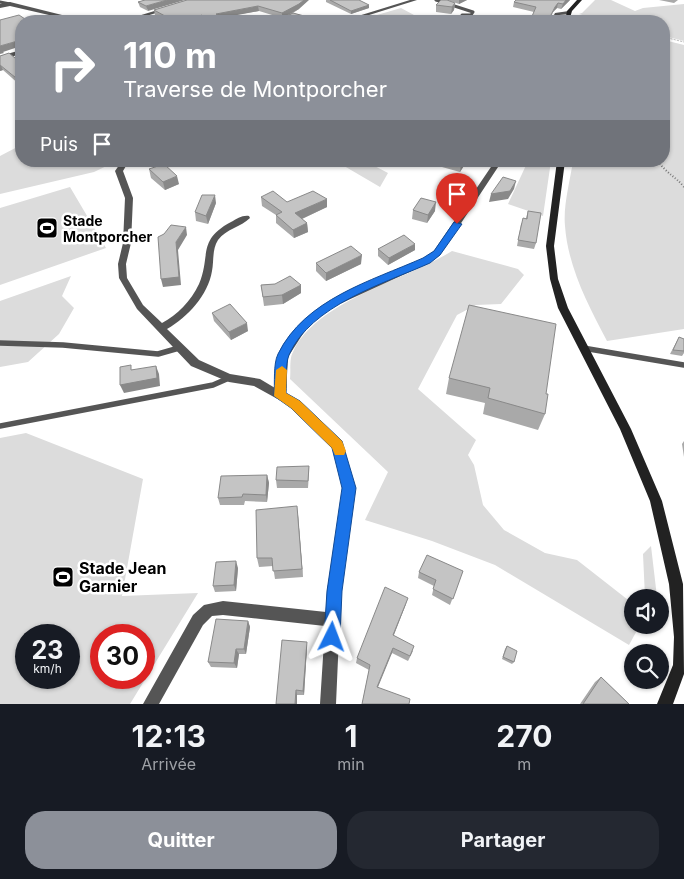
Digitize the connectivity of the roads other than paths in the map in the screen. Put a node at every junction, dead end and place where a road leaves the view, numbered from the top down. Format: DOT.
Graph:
graph roads {
  1 [pos="415,0"];
  2 [pos="436,0"];
  3 [pos="580,0"];
  4 [pos="0,2"];
  5 [pos="10,4"];
  6 [pos="0,6"];
  7 [pos="172,8"];
  8 [pos="569,13"];
  9 [pos="55,15"];
  10 [pos="147,15"];
  11 [pos="365,15"];
  12 [pos="462,15"];
  13 [pos="557,15"];
  14 [pos="15,54"];
  15 [pos="0,58"];
  16 [pos="122,167"];
  17 [pos="495,167"];
  18 [pos="560,167"];
  19 [pos="246,218"];
  20 [pos="161,328"];
  21 [pos="0,344"];
  22 [pos="179,348"];
  23 [pos="582,348"];
  24 [pos="684,365"];
  25 [pos="229,378"];
  26 [pos="280,396"];
  27 [pos="0,426"];
  28 [pos="333,620"];
  29 [pos="682,665"];
  30 [pos="151,704"];
  31 [pos="328,704"];
  32 [pos="665,704"];
  1 -- 11 [label="street"];
  2 -- 12 [label="lane"];
  3 -- 8 [label="main road"];
  4 -- 5 [label="lane"];
  5 -- 6 [label="street"];
  5 -- 9 [label="street"];
  7 -- 10 [label="street"];
  8 -- 13 [label="street"];
  14 -- 15 [label="street"];
  16 -- 20 [label="street"];
  17 -- 26 [label="street"];
  18 -- 23 [label="main road"];
  19 -- 20 [label="street"];
  20 -- 22 [label="street"];
  21 -- 22 [label="lane"];
  22 -- 25 [label="street"];
  23 -- 24 [label="lane"];
  23 -- 29 [label="main road"];
  25 -- 26 [label="street"];
  25 -- 27 [label="lane"];
  26 -- 28 [label="street"];
  28 -- 30 [label="street"];
  28 -- 31 [label="street"];
  29 -- 32 [label="main road"];
}
